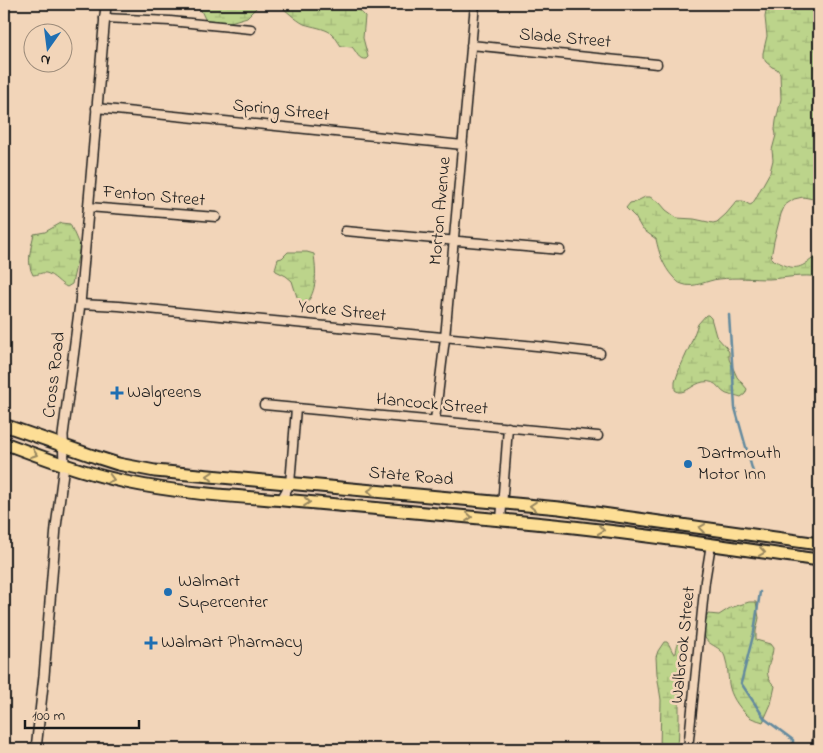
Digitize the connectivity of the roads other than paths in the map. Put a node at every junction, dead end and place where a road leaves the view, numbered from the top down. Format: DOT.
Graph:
graph roads {
  1 [pos="106,4"];
  2 [pos="475,4"];
  3 [pos="104,18"];
  4 [pos="251,29"];
  5 [pos="471,46"];
  6 [pos="657,64"];
  7 [pos="96,108"];
  8 [pos="463,145"];
  9 [pos="88,206"];
  10 [pos="216,217"];
  11 [pos="345,231"];
  12 [pos="453,241"];
  13 [pos="560,250"];
  14 [pos="80,304"];
  15 [pos="445,338"];
  16 [pos="600,354"];
  17 [pos="264,405"];
  18 [pos="296,408"];
  19 [pos="434,420"];
  20 [pos="4,425"];
  21 [pos="508,427"];
  22 [pos="598,436"];
  23 [pos="4,443"];
  24 [pos="63,447"];
  25 [pos="64,465"];
  26 [pos="290,484"];
  27 [pos="281,500"];
  28 [pos="502,503"];
  29 [pos="501,520"];
  30 [pos="711,544"];
  31 [pos="819,544"];
  32 [pos="819,560"];
  33 [pos="819,728"];
  34 [pos="36,749"];
  35 [pos="688,749"];
  36 [pos="816,749"];
  1 -- 3 [label="street, Cross Road"];
  2 -- 5 [label="street, Morton Avenue"];
  3 -- 4 [label="street"];
  3 -- 7 [label="street, Cross Road"];
  5 -- 6 [label="street, Slade Street"];
  5 -- 8 [label="street, Morton Avenue"];
  7 -- 8 [label="street, Spring Street"];
  7 -- 9 [label="street, Cross Road"];
  8 -- 12 [label="street, Morton Avenue"];
  9 -- 10 [label="street, Fenton Street"];
  9 -- 14 [label="street, Cross Road"];
  11 -- 12 [label="street"];
  12 -- 13 [label="street"];
  12 -- 15 [label="street, Morton Avenue"];
  14 -- 15 [label="street, Yorke Street"];
  14 -- 24 [label="street, Cross Road"];
  15 -- 16 [label="street, Yorke Street"];
  15 -- 19 [label="street, Morton Avenue"];
  17 -- 18 [label="street, Hancock Street"];
  18 -- 19 [label="street, Hancock Street"];
  18 -- 26 [label="street"];
  19 -- 21 [label="street, Hancock Street"];
  20 -- 24 [label="main road, State Road"];
  21 -- 22 [label="street, Hancock Street"];
  21 -- 28 [label="street"];
  23 -- 25 [label="main road, State Road, one-way"];
  24 -- 25 [label="street, Cross Road"];
  26 -- 24 [label="main road, State Road, one-way"];
  25 -- 27 [label="main road, State Road, one-way"];
  25 -- 34 [label="street, Cross Road"];
  26 -- 27 [label="street"];
  28 -- 26 [label="main road, State Road, one-way"];
  27 -- 29 [label="main road, State Road, one-way"];
  28 -- 29 [label="street"];
  31 -- 28 [label="main road, State Road, one-way"];
  29 -- 30 [label="main road, State Road, one-way"];
  30 -- 32 [label="main road, State Road, one-way"];
  30 -- 35 [label="street, Walbrook Street"];
  33 -- 36 [label="street"];
}
